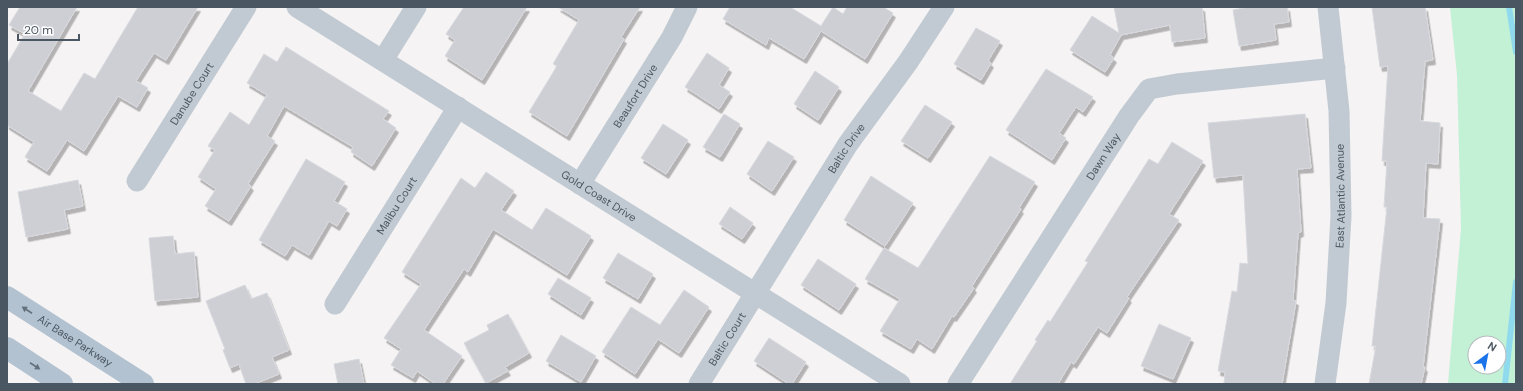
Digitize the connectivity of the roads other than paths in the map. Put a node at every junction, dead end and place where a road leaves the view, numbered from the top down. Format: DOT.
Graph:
graph roads {
  1 [pos="246,7"];
  2 [pos="297,7"];
  3 [pos="416,7"];
  4 [pos="687,7"];
  5 [pos="944,7"];
  6 [pos="1328,7"];
  7 [pos="383,60"];
  8 [pos="1335,68"];
  9 [pos="458,107"];
  10 [pos="138,181"];
  11 [pos="580,184"];
  12 [pos="755,294"];
  13 [pos="7,297"];
  14 [pos="335,304"];
  15 [pos="7,348"];
  16 [pos="62,384"];
  17 [pos="143,384"];
  18 [pos="699,384"];
  19 [pos="900,384"];
  20 [pos="958,384"];
  21 [pos="1326,384"];
  1 -- 10 [label="street, Danube Court"];
  2 -- 7 [label="street, Gold Coast Drive"];
  3 -- 7 [label="street"];
  4 -- 11 [label="street, Beaufort Drive"];
  5 -- 12 [label="street, Baltic Drive"];
  6 -- 8 [label="street, East Atlantic Avenue"];
  7 -- 9 [label="street, Gold Coast Drive"];
  8 -- 20 [label="street, Dawn Way"];
  8 -- 21 [label="street, East Atlantic Avenue"];
  9 -- 11 [label="street, Gold Coast Drive"];
  9 -- 14 [label="street, Malibu Court"];
  11 -- 12 [label="street, Gold Coast Drive"];
  12 -- 18 [label="street, Baltic Court"];
  12 -- 19 [label="street, Gold Coast Drive"];
  17 -- 13 [label="main road, Air Base Parkway, one-way"];
  15 -- 16 [label="main road, one-way"];
}
